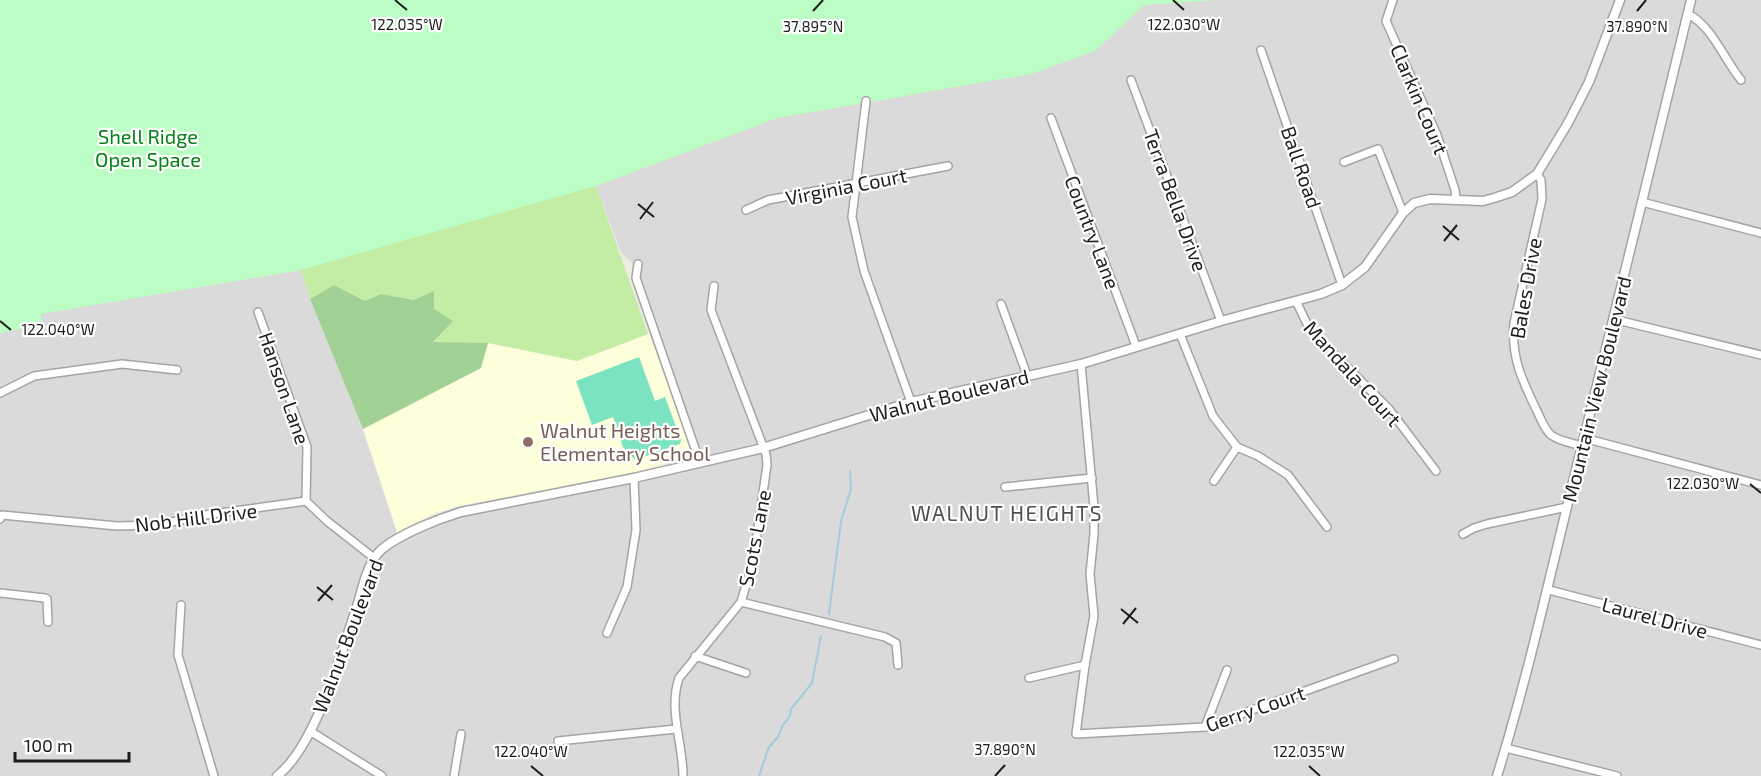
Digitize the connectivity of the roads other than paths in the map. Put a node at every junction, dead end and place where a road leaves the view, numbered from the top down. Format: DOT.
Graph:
graph roads {
  1 [pos="1393,0"];
  2 [pos="1691,0"];
  3 [pos="1617,1"];
  4 [pos="1688,14"];
  5 [pos="1261,50"];
  6 [pos="1131,80"];
  7 [pos="1741,80"];
  8 [pos="866,101"];
  9 [pos="1051,118"];
  10 [pos="1344,162"];
  11 [pos="948,166"];
  12 [pos="1537,174"];
  13 [pos="856,184"];
  14 [pos="1456,199"];
  15 [pos="1642,202"];
  16 [pos="746,210"];
  17 [pos="1403,213"];
  18 [pos="1761,233"];
  19 [pos="638,264"];
  20 [pos="1342,285"];
  21 [pos="714,286"];
  22 [pos="1296,301"];
  23 [pos="1001,304"];
  24 [pos="258,312"];
  25 [pos="1613,319"];
  26 [pos="1221,321"];
  27 [pos="1180,334"];
  28 [pos="1136,346"];
  29 [pos="1761,354"];
  30 [pos="1081,364"];
  31 [pos="177,370"];
  32 [pos="1027,375"];
  33 [pos="0,393"];
  34 [pos="911,402"];
  35 [pos="1583,442"];
  36 [pos="1237,447"];
  37 [pos="764,448"];
  38 [pos="700,463"];
  39 [pos="1436,471"];
  40 [pos="634,478"];
  41 [pos="1092,478"];
  42 [pos="1214,482"];
  43 [pos="1761,484"];
  44 [pos="1005,487"];
  45 [pos="306,501"];
  46 [pos="1567,507"];
  47 [pos="1,515"];
  48 [pos="1328,526"];
  49 [pos="1463,534"];
  50 [pos="374,558"];
  51 [pos="1549,590"];
  52 [pos="0,593"];
  53 [pos="741,602"];
  54 [pos="182,605"];
  55 [pos="48,622"];
  56 [pos="607,633"];
  57 [pos="1761,645"];
  58 [pos="695,656"];
  59 [pos="1394,659"];
  60 [pos="898,665"];
  61 [pos="1085,665"];
  62 [pos="1227,670"];
  63 [pos="746,673"];
  64 [pos="1029,678"];
  65 [pos="1205,727"];
  66 [pos="676,729"];
  67 [pos="310,731"];
  68 [pos="461,734"];
  69 [pos="558,741"];
  70 [pos="1506,748"];
  71 [pos="214,776"];
  72 [pos="277,776"];
  73 [pos="382,776"];
  74 [pos="454,776"];
  75 [pos="683,776"];
  76 [pos="1497,776"];
  77 [pos="1617,776"];
  1 -- 14 [label="street, Clarkin Court"];
  2 -- 4 [label="street, Mountain View Boulevard"];
  3 -- 12 [label="street, Walnut Boulevard"];
  4 -- 7 [label="street"];
  4 -- 15 [label="street, Mountain View Boulevard"];
  5 -- 20 [label="street, Ball Road"];
  6 -- 26 [label="street, Terra Bella Drive"];
  8 -- 13 [label="street"];
  9 -- 28 [label="street, Country Lane"];
  10 -- 17 [label="street"];
  11 -- 13 [label="street, Virginia Court"];
  12 -- 14 [label="street, Walnut Boulevard"];
  12 -- 35 [label="street, Bales Drive"];
  13 -- 16 [label="street, Virginia Court"];
  13 -- 34 [label="street"];
  14 -- 17 [label="street, Walnut Boulevard"];
  15 -- 18 [label="street"];
  15 -- 25 [label="street, Mountain View Boulevard"];
  17 -- 20 [label="street, Walnut Boulevard"];
  19 -- 38 [label="street"];
  20 -- 22 [label="street, Walnut Boulevard"];
  21 -- 37 [label="street, Scots Lane"];
  22 -- 26 [label="street, Walnut Boulevard"];
  22 -- 39 [label="street, Mandala Court"];
  23 -- 32 [label="street"];
  24 -- 45 [label="street, Hanson Lane"];
  25 -- 29 [label="street"];
  25 -- 35 [label="street, Mountain View Boulevard"];
  26 -- 27 [label="street, Walnut Boulevard"];
  27 -- 28 [label="street, Walnut Boulevard"];
  27 -- 36 [label="street"];
  28 -- 30 [label="street, Walnut Boulevard"];
  30 -- 32 [label="street, Walnut Boulevard"];
  30 -- 41 [label="street"];
  31 -- 33 [label="street"];
  32 -- 34 [label="street, Walnut Boulevard"];
  34 -- 37 [label="street, Walnut Boulevard"];
  35 -- 43 [label="street, Bales Drive"];
  35 -- 46 [label="street, Mountain View Boulevard"];
  36 -- 42 [label="street"];
  36 -- 48 [label="street"];
  37 -- 38 [label="street, Walnut Boulevard"];
  37 -- 53 [label="street, Scots Lane"];
  38 -- 40 [label="street, Walnut Boulevard"];
  40 -- 50 [label="street, Walnut Boulevard"];
  40 -- 56 [label="street"];
  41 -- 44 [label="street"];
  41 -- 61 [label="street"];
  45 -- 47 [label="street, Nob Hill Drive"];
  45 -- 50 [label="street"];
  46 -- 49 [label="street"];
  46 -- 51 [label="street, Mountain View Boulevard"];
  50 -- 67 [label="street, Walnut Boulevard"];
  51 -- 57 [label="street, Laurel Drive"];
  51 -- 70 [label="street, Mountain View Boulevard"];
  52 -- 55 [label="street"];
  53 -- 58 [label="street, Scots Lane"];
  53 -- 60 [label="street"];
  54 -- 71 [label="street"];
  58 -- 63 [label="street"];
  58 -- 66 [label="street, Scots Lane"];
  59 -- 65 [label="street, Gerry Court"];
  61 -- 64 [label="street"];
  61 -- 65 [label="street, Gerry Court"];
  62 -- 65 [label="street"];
  66 -- 69 [label="street"];
  66 -- 75 [label="street, Scots Lane"];
  67 -- 72 [label="street, Walnut Boulevard"];
  67 -- 73 [label="street"];
  68 -- 74 [label="street"];
  70 -- 76 [label="street, Mountain View Boulevard"];
  70 -- 77 [label="street"];
}
